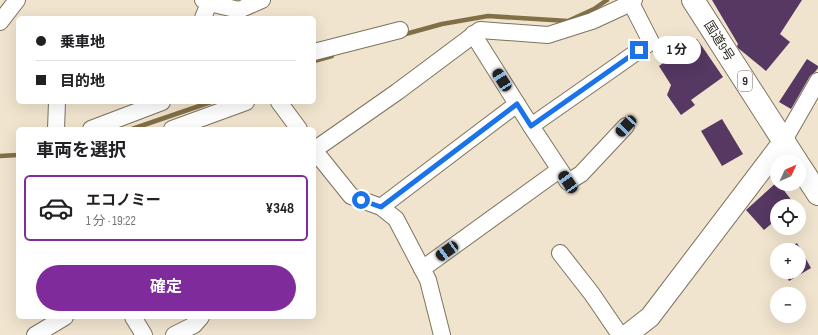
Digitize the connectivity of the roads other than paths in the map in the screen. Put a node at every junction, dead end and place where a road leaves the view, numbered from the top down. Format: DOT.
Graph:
graph roads {
  1 [pos="262,0"];
  2 [pos="694,0"];
  3 [pos="632,1"];
  4 [pos="206,2"];
  5 [pos="241,14"];
  6 [pos="203,16"];
  7 [pos="400,30"];
  8 [pos="473,34"];
  9 [pos="316,51"];
  10 [pos="818,81"];
  11 [pos="57,104"];
  12 [pos="157,104"];
  13 [pos="241,104"];
  14 [pos="280,104"];
  15 [pos="517,104"];
  16 [pos="531,126"];
  17 [pos="626,126"];
  18 [pos="56,127"];
  19 [pos="96,127"];
  20 [pos="177,127"];
  21 [pos="298,127"];
  22 [pos="783,142"];
  23 [pos="316,155"];
  24 [pos="792,155"];
  25 [pos="559,170"];
  26 [pos="806,176"];
  27 [pos="818,194"];
  28 [pos="381,207"];
  29 [pos="560,253"];
  30 [pos="422,269"];
  31 [pos="62,319"];
  32 [pos="134,319"];
  33 [pos="199,319"];
  34 [pos="35,335"];
  35 [pos="144,335"];
  36 [pos="174,335"];
  37 [pos="442,335"];
  38 [pos="620,335"];
  39 [pos="627,335"];
  1 -- 5 [label="street"];
  2 -- 22 [label="highway, 国道9号 / 9"];
  3 -- 8 [label="street"];
  3 -- 16 [label="street"];
  4 -- 5 [label="street"];
  4 -- 6 [label="street"];
  7 -- 9 [label="street"];
  8 -- 15 [label="street"];
  8 -- 23 [label="street"];
  10 -- 22 [label="street"];
  11 -- 18 [label="street"];
  12 -- 19 [label="street"];
  13 -- 20 [label="street"];
  14 -- 21 [label="street"];
  15 -- 16 [label="street"];
  15 -- 28 [label="street"];
  16 -- 25 [label="street"];
  17 -- 25 [label="street"];
  22 -- 24 [label="highway, 国道9号 / 9"];
  22 -- 39 [label="street"];
  23 -- 28 [label="street"];
  25 -- 30 [label="street"];
  26 -- 27 [label="highway"];
  28 -- 30 [label="street"];
  29 -- 38 [label="street"];
  30 -- 37 [label="street"];
  31 -- 34 [label="street"];
  32 -- 35 [label="street"];
  33 -- 36 [label="street"];
}
